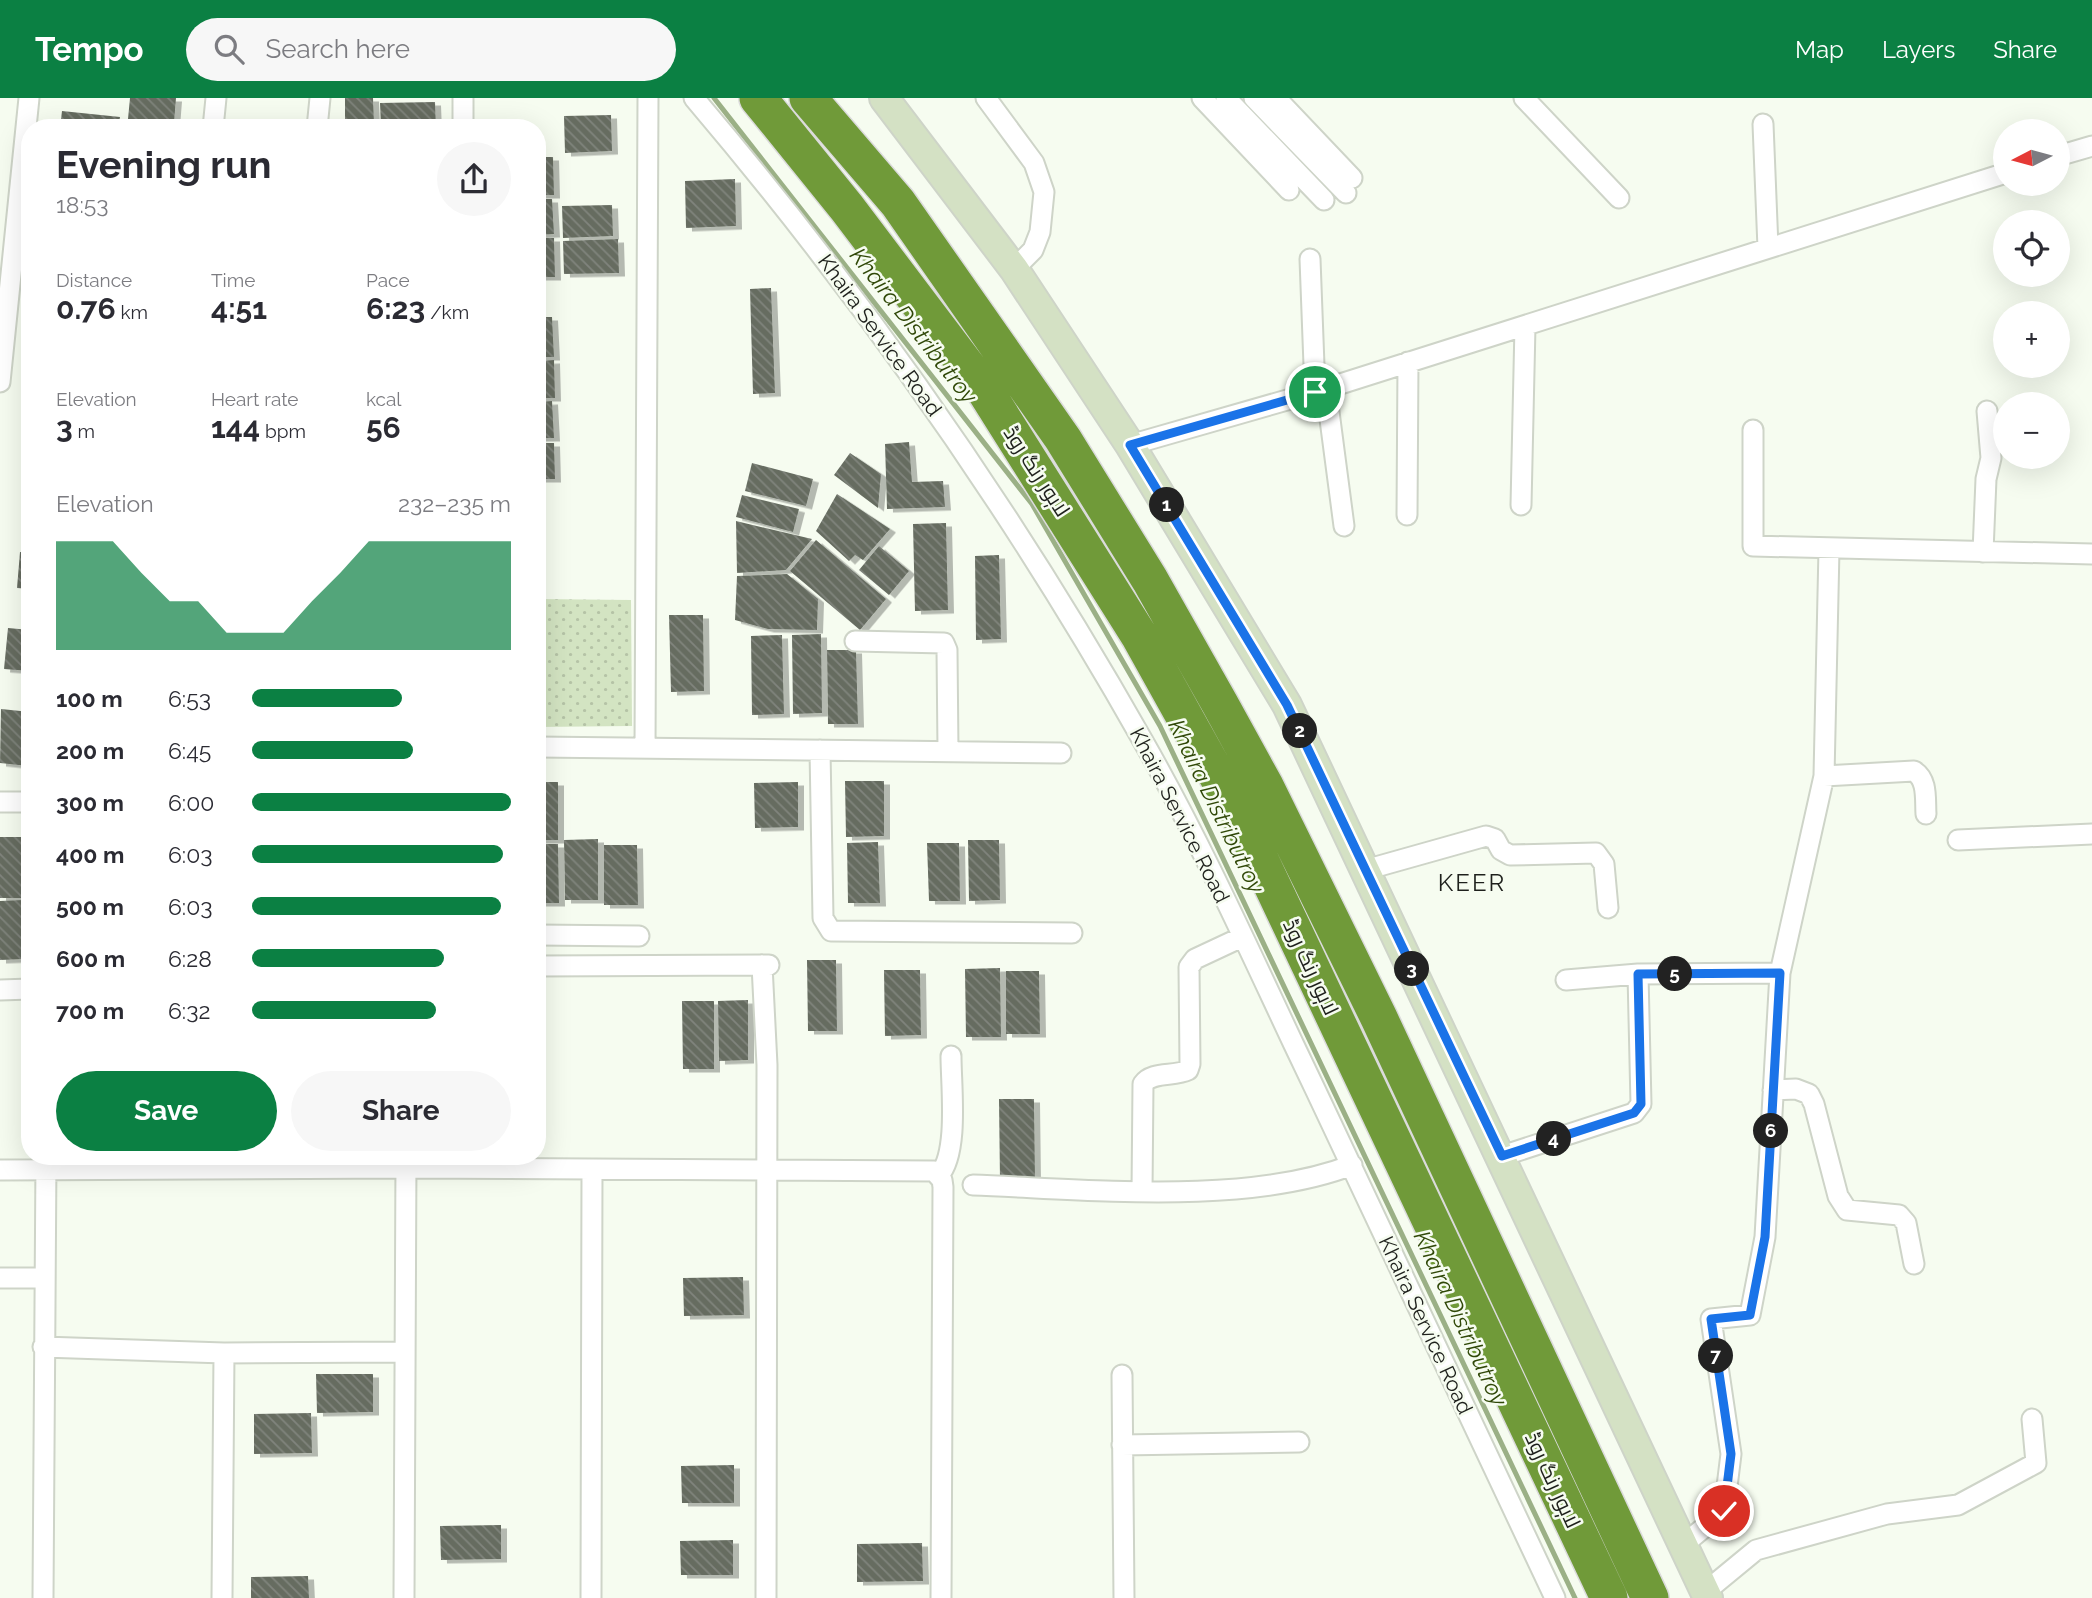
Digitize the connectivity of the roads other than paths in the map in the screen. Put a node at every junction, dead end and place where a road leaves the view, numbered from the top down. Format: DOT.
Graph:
graph roads {
  1 [pos="29,98"];
  2 [pos="216,98"];
  3 [pos="320,98"];
  4 [pos="463,98"];
  5 [pos="648,98"];
  6 [pos="694,98"];
  7 [pos="758,98"];
  8 [pos="808,98"];
  9 [pos="884,98"];
  10 [pos="986,98"];
  11 [pos="1202,98"];
  12 [pos="1226,98"];
  13 [pos="1254,98"];
  14 [pos="1276,98"];
  15 [pos="1524,98"];
  16 [pos="27,119"];
  17 [pos="214,119"];
  18 [pos="318,119"];
  19 [pos="463,119"];
  20 [pos="1763,124"];
  21 [pos="2092,146"];
  22 [pos="2070,152"];
  23 [pos="21,176"];
  24 [pos="1993,177"];
  25 [pos="1289,190"];
  26 [pos="1619,198"];
  27 [pos="1324,200"];
  28 [pos="1768,248"];
  29 [pos="1310,259"];
  30 [pos="1013,269"];
  31 [pos="1525,326"];
  32 [pos="1408,362"];
  33 [pos="0,382"];
  34 [pos="1321,390"];
  35 [pos="1987,411"];
  36 [pos="1754,430"];
  37 [pos="1130,445"];
  38 [pos="1521,505"];
  39 [pos="1408,515"];
  40 [pos="1344,526"];
  41 [pos="1829,549"];
  42 [pos="1983,552"];
  43 [pos="2092,554"];
  44 [pos="855,641"];
  45 [pos="546,747"];
  46 [pos="645,748"];
  47 [pos="820,750"];
  48 [pos="948,751"];
  49 [pos="1061,753"];
  50 [pos="1824,776"];
  51 [pos="0,802"];
  52 [pos="21,802"];
  53 [pos="1926,814"];
  54 [pos="2092,834"];
  55 [pos="1958,840"];
  56 [pos="1365,870"];
  57 [pos="1608,908"];
  58 [pos="1072,933"];
  59 [pos="546,935"];
  60 [pos="639,936"];
  61 [pos="1242,937"];
  62 [pos="546,967"];
  63 [pos="1780,973"];
  64 [pos="1638,974"];
  65 [pos="1566,981"];
  66 [pos="21,989"];
  67 [pos="0,990"];
  68 [pos="951,1056"];
  69 [pos="1773,1090"];
  70 [pos="1502,1156"];
  71 [pos="33,1165"];
  72 [pos="46,1165"];
  73 [pos="406,1165"];
  74 [pos="486,1165"];
  75 [pos="1352,1166"];
  76 [pos="592,1169"];
  77 [pos="0,1170"];
  78 [pos="765,1170"];
  79 [pos="939,1175"];
  80 [pos="973,1185"];
  81 [pos="1142,1192"];
  82 [pos="1914,1264"];
  83 [pos="0,1278"];
  84 [pos="43,1278"];
  85 [pos="43,1347"];
  86 [pos="404,1352"];
  87 [pos="224,1353"];
  88 [pos="1122,1375"];
  89 [pos="2032,1419"];
  90 [pos="1299,1442"];
  91 [pos="1122,1445"];
  92 [pos="1683,1545"];
  93 [pos="1707,1595"];
  94 [pos="43,1598"];
  95 [pos="222,1598"];
  96 [pos="404,1598"];
  97 [pos="591,1598"];
  98 [pos="766,1598"];
  99 [pos="941,1598"];
  100 [pos="1124,1598"];
  101 [pos="1555,1598"];
  102 [pos="1609,1598"];
  103 [pos="1650,1598"];
  1 -- 16 [label="street"];
  2 -- 17 [label="street"];
  3 -- 18 [label="street"];
  4 -- 19 [label="street"];
  5 -- 46 [label="street"];
  6 -- 61 [label="street, Khaira Service Road"];
  7 -- 102 [label="highway, لاہور رنگ روڈ"];
  8 -- 103 [label="highway, لاہور رنگ روڈ"];
  9 -- 30 [label="street"];
  10 -- 30 [label="street"];
  11 -- 25 [label="street"];
  12 -- 27 [label="street"];
  13 -- 14 [label="street"];
  15 -- 26 [label="street"];
  20 -- 28 [label="street"];
  21 -- 22 [label="street"];
  23 -- 33 [label="street"];
  24 -- 28 [label="street"];
  28 -- 31 [label="street"];
  29 -- 34 [label="street"];
  30 -- 37 [label="street"];
  31 -- 32 [label="street"];
  31 -- 38 [label="street"];
  32 -- 34 [label="street"];
  32 -- 39 [label="street"];
  34 -- 37 [label="street"];
  34 -- 40 [label="street"];
  35 -- 42 [label="street"];
  36 -- 41 [label="street"];
  37 -- 56 [label="street"];
  41 -- 42 [label="street"];
  41 -- 50 [label="street"];
  42 -- 43 [label="street"];
  44 -- 48 [label="street"];
  45 -- 46 [label="street"];
  46 -- 47 [label="street"];
  47 -- 48 [label="street"];
  47 -- 58 [label="street"];
  48 -- 49 [label="street"];
  50 -- 53 [label="street"];
  50 -- 63 [label="street"];
  51 -- 52 [label="street"];
  54 -- 55 [label="street"];
  56 -- 57 [label="street"];
  56 -- 70 [label="street"];
  59 -- 60 [label="street"];
  61 -- 75 [label="street, Khaira Service Road"];
  61 -- 81 [label="street"];
  62 -- 78 [label="street"];
  63 -- 64 [label="street"];
  63 -- 69 [label="street"];
  64 -- 65 [label="street"];
  64 -- 70 [label="street"];
  66 -- 67 [label="street"];
  68 -- 79 [label="street"];
  69 -- 82 [label="street"];
  69 -- 92 [label="street"];
  70 -- 92 [label="street"];
  71 -- 77 [label="street"];
  72 -- 84 [label="street"];
  73 -- 86 [label="street"];
  74 -- 76 [label="street"];
  75 -- 81 [label="street"];
  75 -- 101 [label="street, Khaira Service Road"];
  76 -- 78 [label="street"];
  76 -- 97 [label="street"];
  78 -- 79 [label="street"];
  78 -- 98 [label="street"];
  79 -- 99 [label="street"];
  80 -- 81 [label="street"];
  83 -- 84 [label="street"];
  84 -- 85 [label="street"];
  85 -- 87 [label="street"];
  85 -- 94 [label="street"];
  86 -- 87 [label="street"];
  86 -- 96 [label="street"];
  87 -- 95 [label="street"];
  88 -- 91 [label="street"];
  89 -- 93 [label="street"];
  90 -- 91 [label="street"];
  91 -- 100 [label="street"];
  92 -- 93 [label="street"];
}
